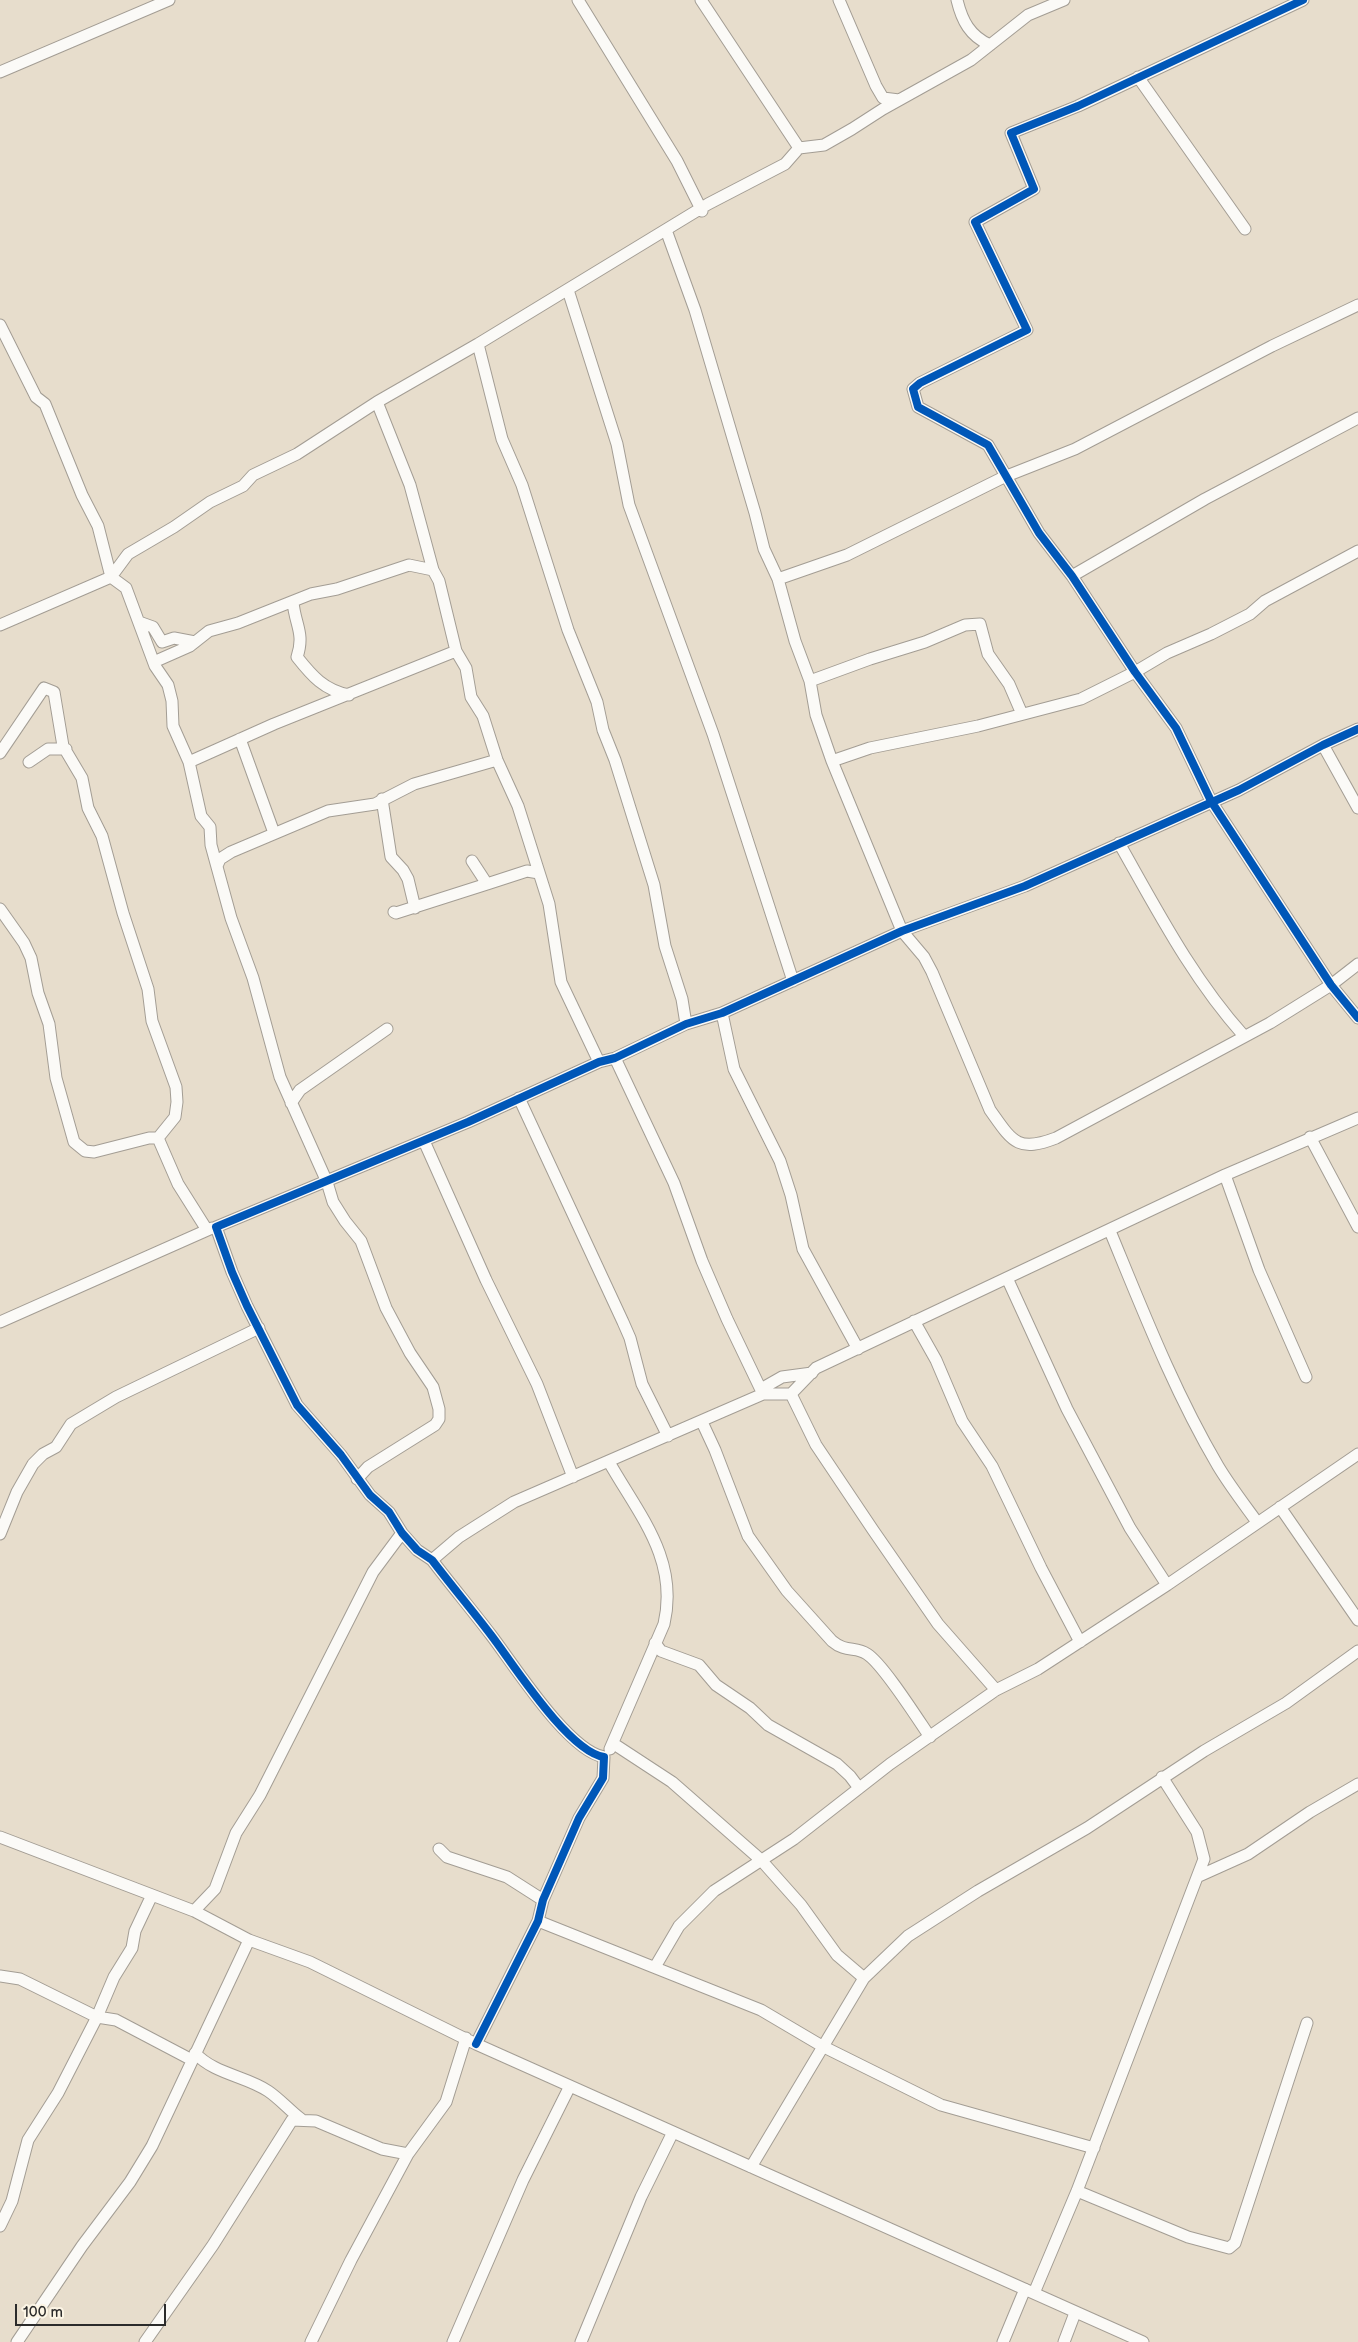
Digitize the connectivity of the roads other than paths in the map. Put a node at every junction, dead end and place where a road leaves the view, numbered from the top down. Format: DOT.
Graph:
graph roads {
  1 [pos="169,0"];
  2 [pos="578,0"];
  3 [pos="587,0"];
  4 [pos="701,0"];
  5 [pos="839,0"];
  6 [pos="957,0"];
  7 [pos="1064,0"];
  8 [pos="1303,0"];
  9 [pos="990,45"];
  10 [pos="0,72"];
  11 [pos="1138,77"];
  12 [pos="899,100"];
  13 [pos="799,148"];
  14 [pos="705,208"];
  15 [pos="1245,229"];
  16 [pos="666,230"];
  17 [pos="568,290"];
  18 [pos="1358,305"];
  19 [pos="0,325"];
  20 [pos="478,344"];
  21 [pos="377,402"];
  22 [pos="1358,418"];
  23 [pos="1004,477"];
  24 [pos="1358,551"];
  25 [pos="433,570"];
  26 [pos="1072,576"];
  27 [pos="111,577"];
  28 [pos="778,579"];
  29 [pos="293,602"];
  30 [pos="139,622"];
  31 [pos="0,625"];
  32 [pos="195,642"];
  33 [pos="456,651"];
  34 [pos="155,666"];
  35 [pos="1135,672"];
  36 [pos="810,681"];
  37 [pos="349,695"];
  38 [pos="1022,714"];
  39 [pos="1358,729"];
  40 [pos="240,739"];
  41 [pos="1323,745"];
  42 [pos="66,749"];
  43 [pos="0,753"];
  44 [pos="497,760"];
  45 [pos="832,761"];
  46 [pos="29,762"];
  47 [pos="189,762"];
  48 [pos="382,799"];
  49 [pos="1211,801"];
  50 [pos="1358,808"];
  51 [pos="274,833"];
  52 [pos="1119,843"];
  53 [pos="472,861"];
  54 [pos="217,866"];
  55 [pos="539,873"];
  56 [pos="487,884"];
  57 [pos="415,908"];
  58 [pos="0,909"];
  59 [pos="394,912"];
  60 [pos="902,932"];
  61 [pos="1358,964"];
  62 [pos="793,981"];
  63 [pos="1331,985"];
  64 [pos="722,1014"];
  65 [pos="1358,1018"];
  66 [pos="686,1024"];
  67 [pos="387,1029"];
  68 [pos="1244,1036"];
  69 [pos="615,1058"];
  70 [pos="599,1062"];
  71 [pos="520,1098"];
  72 [pos="291,1103"];
  73 [pos="1358,1118"];
  74 [pos="1310,1137"];
  75 [pos="158,1138"];
  76 [pos="424,1141"];
  77 [pos="1225,1175"];
  78 [pos="327,1182"];
  79 [pos="1358,1227"];
  80 [pos="212,1228"];
  81 [pos="1110,1230"];
  82 [pos="1007,1278"];
  83 [pos="914,1321"];
  84 [pos="0,1322"];
  85 [pos="258,1328"];
  86 [pos="858,1349"];
  87 [pos="812,1373"];
  88 [pos="1306,1377"];
  89 [pos="762,1392"];
  90 [pos="791,1394"];
  91 [pos="702,1422"];
  92 [pos="668,1436"];
  93 [pos="1358,1454"];
  94 [pos="609,1462"];
  95 [pos="573,1477"];
  96 [pos="357,1479"];
  97 [pos="1280,1507"];
  98 [pos="1257,1522"];
  99 [pos="402,1533"];
  100 [pos="0,1534"];
  101 [pos="432,1560"];
  102 [pos="1167,1585"];
  103 [pos="1358,1620"];
  104 [pos="1080,1642"];
  105 [pos="655,1643"];
  106 [pos="1358,1651"];
  107 [pos="996,1690"];
  108 [pos="930,1737"];
  109 [pos="614,1744"];
  110 [pos="604,1757"];
  111 [pos="1162,1777"];
  112 [pos="1358,1784"];
  113 [pos="859,1788"];
  114 [pos="0,1837"];
  115 [pos="439,1849"];
  116 [pos="761,1860"];
  117 [pos="1199,1876"];
  118 [pos="152,1895"];
  119 [pos="543,1900"];
  120 [pos="194,1911"];
  121 [pos="538,1921"];
  122 [pos="249,1940"];
  123 [pos="655,1967"];
  124 [pos="0,1976"];
  125 [pos="864,1978"];
  126 [pos="97,2017"];
  127 [pos="1307,2023"];
  128 [pos="471,2041"];
  129 [pos="822,2046"];
  130 [pos="194,2057"];
  131 [pos="570,2086"];
  132 [pos="302,2119"];
  133 [pos="673,2132"];
  134 [pos="1094,2148"];
  135 [pos="408,2154"];
  136 [pos="751,2167"];
  137 [pos="1077,2191"];
  138 [pos="0,2226"];
  139 [pos="1029,2291"];
  140 [pos="1076,2313"];
  141 [pos="17,2342"];
  142 [pos="145,2342"];
  143 [pos="311,2342"];
  144 [pos="453,2342"];
  145 [pos="581,2342"];
  146 [pos="1003,2342"];
  147 [pos="1064,2342"];
  148 [pos="1143,2342"];
  1 -- 10 [label="street"];
  2 -- 14 [label="street"];
  3 -- 14 [label="street"];
  4 -- 13 [label="street"];
  5 -- 12 [label="street"];
  6 -- 9 [label="street"];
  7 -- 9 [label="street"];
  8 -- 11 [label="street"];
  9 -- 12 [label="street"];
  11 -- 15 [label="street"];
  11 -- 23 [label="street"];
  12 -- 13 [label="street"];
  13 -- 14 [label="street"];
  14 -- 16 [label="street"];
  16 -- 17 [label="street"];
  16 -- 28 [label="street"];
  17 -- 20 [label="street"];
  17 -- 62 [label="street"];
  18 -- 23 [label="street"];
  19 -- 27 [label="street"];
  20 -- 21 [label="street"];
  20 -- 66 [label="street"];
  21 -- 25 [label="street"];
  21 -- 27 [label="street"];
  22 -- 26 [label="street"];
  23 -- 26 [label="street"];
  23 -- 28 [label="street"];
  24 -- 35 [label="street"];
  25 -- 29 [label="street"];
  25 -- 33 [label="street"];
  26 -- 35 [label="street"];
  27 -- 30 [label="street"];
  27 -- 31 [label="street"];
  28 -- 36 [label="street"];
  29 -- 32 [label="street"];
  29 -- 37 [label="street"];
  30 -- 32 [label="street"];
  30 -- 34 [label="street"];
  32 -- 34 [label="street"];
  33 -- 37 [label="street"];
  33 -- 44 [label="street"];
  34 -- 47 [label="street"];
  35 -- 38 [label="street"];
  35 -- 49 [label="street"];
  36 -- 38 [label="street"];
  36 -- 45 [label="street"];
  37 -- 40 [label="street"];
  38 -- 45 [label="street"];
  39 -- 41 [label="street"];
  40 -- 47 [label="street"];
  40 -- 51 [label="street"];
  41 -- 49 [label="street"];
  41 -- 50 [label="street"];
  42 -- 43 [label="street"];
  42 -- 46 [label="street"];
  42 -- 75 [label="street"];
  44 -- 48 [label="street"];
  44 -- 55 [label="street"];
  45 -- 60 [label="street"];
  47 -- 54 [label="street"];
  48 -- 51 [label="street"];
  48 -- 57 [label="street"];
  49 -- 52 [label="street"];
  49 -- 63 [label="street"];
  51 -- 54 [label="street"];
  52 -- 60 [label="street"];
  52 -- 68 [label="street"];
  53 -- 56 [label="street"];
  54 -- 72 [label="street"];
  55 -- 56 [label="street"];
  55 -- 70 [label="street"];
  56 -- 57 [label="street"];
  57 -- 59 [label="street"];
  58 -- 75 [label="street"];
  60 -- 62 [label="street"];
  60 -- 68 [label="street"];
  61 -- 63 [label="street"];
  62 -- 64 [label="street"];
  63 -- 65 [label="street"];
  63 -- 68 [label="street"];
  64 -- 66 [label="street"];
  64 -- 86 [label="street"];
  66 -- 69 [label="street"];
  67 -- 72 [label="street"];
  69 -- 70 [label="street"];
  69 -- 89 [label="street"];
  70 -- 71 [label="street"];
  71 -- 76 [label="street"];
  71 -- 92 [label="street"];
  72 -- 78 [label="street"];
  73 -- 74 [label="street"];
  74 -- 77 [label="street"];
  74 -- 79 [label="street"];
  75 -- 80 [label="street"];
  76 -- 78 [label="street"];
  76 -- 95 [label="street"];
  77 -- 81 [label="street"];
  77 -- 88 [label="street"];
  78 -- 80 [label="street"];
  78 -- 96 [label="street"];
  80 -- 84 [label="street"];
  80 -- 85 [label="street"];
  81 -- 82 [label="street"];
  81 -- 98 [label="street"];
  82 -- 83 [label="street"];
  82 -- 102 [label="street"];
  83 -- 86 [label="street"];
  83 -- 104 [label="street"];
  85 -- 96 [label="street"];
  85 -- 100 [label="street"];
  86 -- 87 [label="street"];
  87 -- 89 [label="street"];
  87 -- 90 [label="street"];
  89 -- 90 [label="street"];
  89 -- 91 [label="street"];
  90 -- 107 [label="street"];
  91 -- 92 [label="street"];
  91 -- 108 [label="street"];
  92 -- 94 [label="street"];
  93 -- 97 [label="street"];
  94 -- 95 [label="street"];
  94 -- 105 [label="street"];
  95 -- 101 [label="street"];
  96 -- 99 [label="street"];
  97 -- 98 [label="street"];
  97 -- 103 [label="street"];
  98 -- 102 [label="street"];
  99 -- 101 [label="street"];
  99 -- 120 [label="street"];
  101 -- 110 [label="street"];
  102 -- 104 [label="street"];
  104 -- 107 [label="street"];
  105 -- 109 [label="street"];
  105 -- 113 [label="street"];
  106 -- 111 [label="street"];
  107 -- 108 [label="street"];
  108 -- 113 [label="street"];
  109 -- 110 [label="street"];
  109 -- 116 [label="street"];
  110 -- 119 [label="street"];
  111 -- 117 [label="street"];
  111 -- 125 [label="street"];
  112 -- 117 [label="street"];
  113 -- 116 [label="street"];
  114 -- 118 [label="street"];
  115 -- 119 [label="street"];
  116 -- 123 [label="street"];
  116 -- 125 [label="street"];
  117 -- 134 [label="street"];
  118 -- 120 [label="street"];
  118 -- 126 [label="street"];
  119 -- 121 [label="street"];
  120 -- 122 [label="street"];
  121 -- 123 [label="street"];
  121 -- 128 [label="street"];
  122 -- 128 [label="street"];
  122 -- 130 [label="street"];
  123 -- 129 [label="street"];
  124 -- 126 [label="street"];
  125 -- 129 [label="street"];
  126 -- 130 [label="street"];
  126 -- 138 [label="street"];
  127 -- 137 [label="street"];
  128 -- 131 [label="street"];
  128 -- 135 [label="street"];
  129 -- 134 [label="street"];
  129 -- 136 [label="street"];
  130 -- 132 [label="street"];
  130 -- 141 [label="street"];
  131 -- 133 [label="street"];
  131 -- 144 [label="street"];
  132 -- 135 [label="street"];
  132 -- 142 [label="street"];
  133 -- 136 [label="street"];
  133 -- 145 [label="street"];
  134 -- 137 [label="street"];
  135 -- 143 [label="street"];
  136 -- 139 [label="street"];
  137 -- 139 [label="street"];
  139 -- 140 [label="street"];
  139 -- 146 [label="street"];
  140 -- 147 [label="street"];
  140 -- 148 [label="street"];
}
